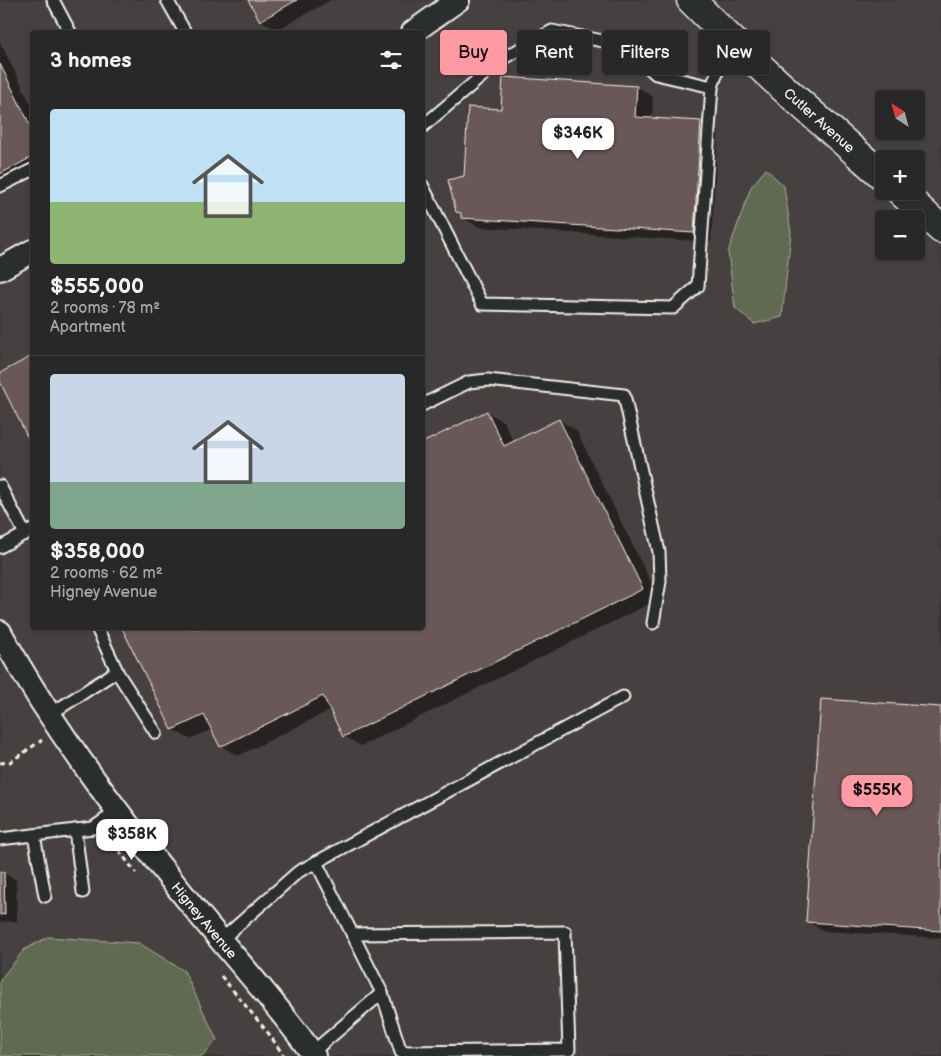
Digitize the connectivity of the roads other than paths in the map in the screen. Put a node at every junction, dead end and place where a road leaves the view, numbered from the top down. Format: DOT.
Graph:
graph roads {
  1 [pos="53,0"];
  2 [pos="167,0"];
  3 [pos="458,0"];
  4 [pos="691,0"];
  5 [pos="69,30"];
  6 [pos="184,30"];
  7 [pos="416,30"];
  8 [pos="721,30"];
  9 [pos="716,75"];
  10 [pos="770,75"];
  11 [pos="712,87"];
  12 [pos="425,124"];
  13 [pos="875,169"];
  14 [pos="30,171"];
  15 [pos="0,186"];
  16 [pos="425,191"];
  17 [pos="910,200"];
  18 [pos="941,229"];
  19 [pos="30,253"];
  20 [pos="0,269"];
  21 [pos="425,404"];
  22 [pos="0,486"];
  23 [pos="29,532"];
  24 [pos="0,547"];
  25 [pos="653,623"];
  26 [pos="98,630"];
  27 [pos="0,632"];
  28 [pos="6,655"];
  29 [pos="116,672"];
  30 [pos="623,697"];
  31 [pos="49,715"];
  32 [pos="156,733"];
  33 [pos="116,812"];
  34 [pos="75,830"];
  35 [pos="34,835"];
  36 [pos="0,839"];
  37 [pos="316,862"];
  38 [pos="83,892"];
  39 [pos="45,896"];
  40 [pos="352,934"];
  41 [pos="221,940"];
  42 [pos="382,993"];
  43 [pos="311,1055"];
  1 -- 5 [label="lane"];
  2 -- 6 [label="lane"];
  3 -- 7 [label="street"];
  4 -- 8 [label="street, Cutler Avenue"];
  9 -- 11 [label="lane"];
  10 -- 13 [label="street, Cutler Avenue"];
  11 -- 12 [label="lane"];
  11 -- 16 [label="lane"];
  14 -- 15 [label="lane"];
  17 -- 18 [label="street"];
  19 -- 20 [label="street"];
  21 -- 25 [label="lane"];
  22 -- 23 [label="lane"];
  23 -- 24 [label="lane"];
  26 -- 29 [label="lane"];
  27 -- 28 [label="street, Higney Avenue"];
  28 -- 31 [label="street, Higney Avenue"];
  29 -- 31 [label="lane"];
  29 -- 32 [label="lane"];
  30 -- 37 [label="lane"];
  31 -- 33 [label="street, Higney Avenue"];
  33 -- 34 [label="lane"];
  33 -- 41 [label="street, Higney Avenue"];
  34 -- 35 [label="lane"];
  34 -- 38 [label="lane"];
  35 -- 36 [label="lane"];
  35 -- 39 [label="lane"];
  37 -- 40 [label="lane"];
  37 -- 41 [label="lane"];
  40 -- 42 [label="lane"];
  40 -- 42 [label="lane"];
  41 -- 43 [label="street, Higney Avenue"];
  42 -- 43 [label="lane"];
}
